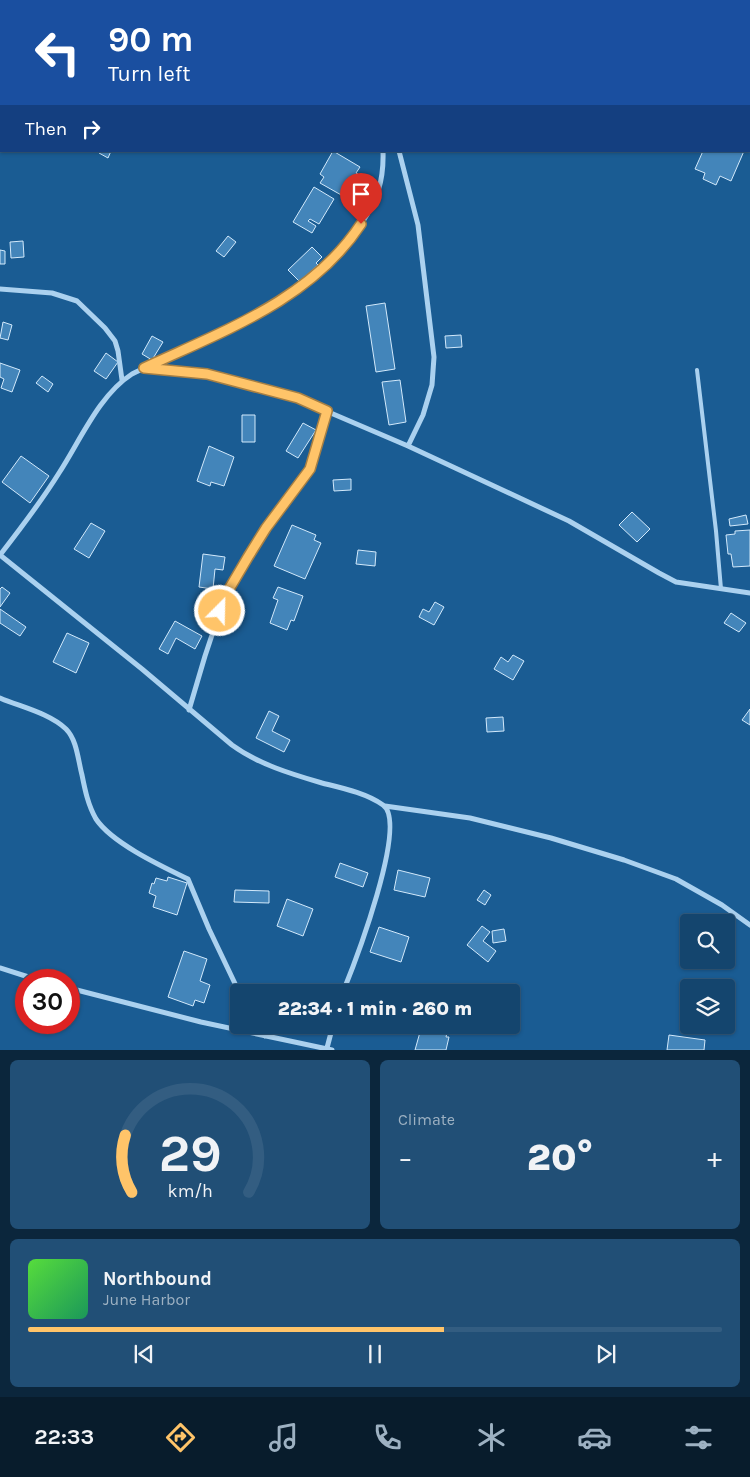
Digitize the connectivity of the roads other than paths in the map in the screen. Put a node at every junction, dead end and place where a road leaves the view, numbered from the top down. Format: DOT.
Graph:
graph roads {
  1 [pos="383,152"];
  2 [pos="399,152"];
  3 [pos="0,289"];
  4 [pos="144,368"];
  5 [pos="697,370"];
  6 [pos="122,380"];
  7 [pos="327,411"];
  8 [pos="408,446"];
  9 [pos="0,555"];
  10 [pos="721,589"];
  11 [pos="750,593"];
  12 [pos="0,698"];
  13 [pos="189,710"];
  14 [pos="385,806"];
  15 [pos="750,925"];
  16 [pos="0,968"];
  17 [pos="15,973"];
  18 [pos="235,984"];
  19 [pos="346,984"];
  20 [pos="80,991"];
  21 [pos="332,1034"];
  22 [pos="265,1036"];
  23 [pos="330,1049"];
  1 -- 4 [label="street"];
  2 -- 8 [label="street"];
  3 -- 6 [label="street"];
  4 -- 6 [label="street"];
  4 -- 7 [label="street"];
  5 -- 10 [label="lane"];
  6 -- 9 [label="street"];
  7 -- 8 [label="street"];
  7 -- 13 [label="street"];
  8 -- 10 [label="street"];
  9 -- 13 [label="street"];
  10 -- 11 [label="street"];
  12 -- 18 [label="street"];
  13 -- 14 [label="street"];
  14 -- 15 [label="street"];
  14 -- 19 [label="street"];
  16 -- 17 [label="street"];
  20 -- 22 [label="street"];
  21 -- 23 [label="street"];
  22 -- 23 [label="street"];
}
